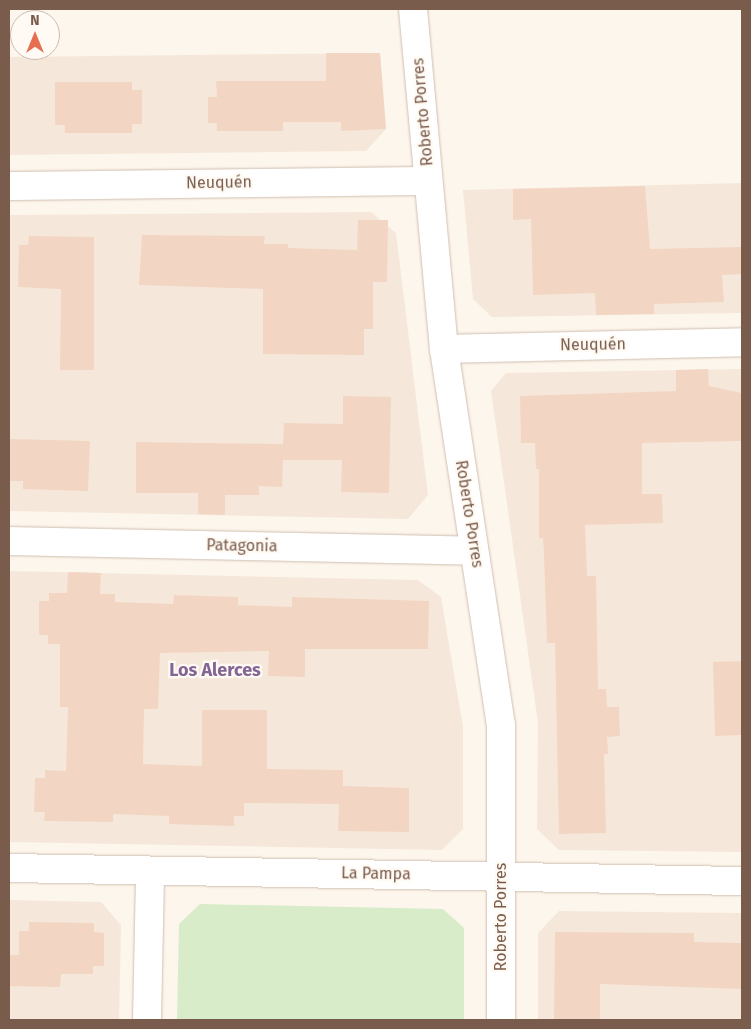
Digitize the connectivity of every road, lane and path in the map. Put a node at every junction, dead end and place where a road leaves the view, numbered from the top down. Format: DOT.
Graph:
graph roads {
  1 [pos="413,9"];
  2 [pos="428,181"];
  3 [pos="9,186"];
  4 [pos="742,342"];
  5 [pos="444,349"];
  6 [pos="9,541"];
  7 [pos="474,551"];
  8 [pos="9,868"];
  9 [pos="150,871"];
  10 [pos="501,877"];
  11 [pos="742,881"];
  12 [pos="147,1020"];
  13 [pos="500,1020"];
  1 -- 2 [label="street, Roberto Porres"];
  2 -- 3 [label="street, Neuquén"];
  2 -- 5 [label="street, Roberto Porres"];
  4 -- 5 [label="street, Neuquén"];
  5 -- 7 [label="street, Roberto Porres"];
  6 -- 7 [label="street, Patagonia"];
  7 -- 10 [label="street, Roberto Porres"];
  8 -- 9 [label="street, La Pampa"];
  9 -- 10 [label="street, La Pampa"];
  9 -- 12 [label="street"];
  10 -- 11 [label="street, La Pampa"];
  10 -- 13 [label="street, Roberto Porres"];
}
